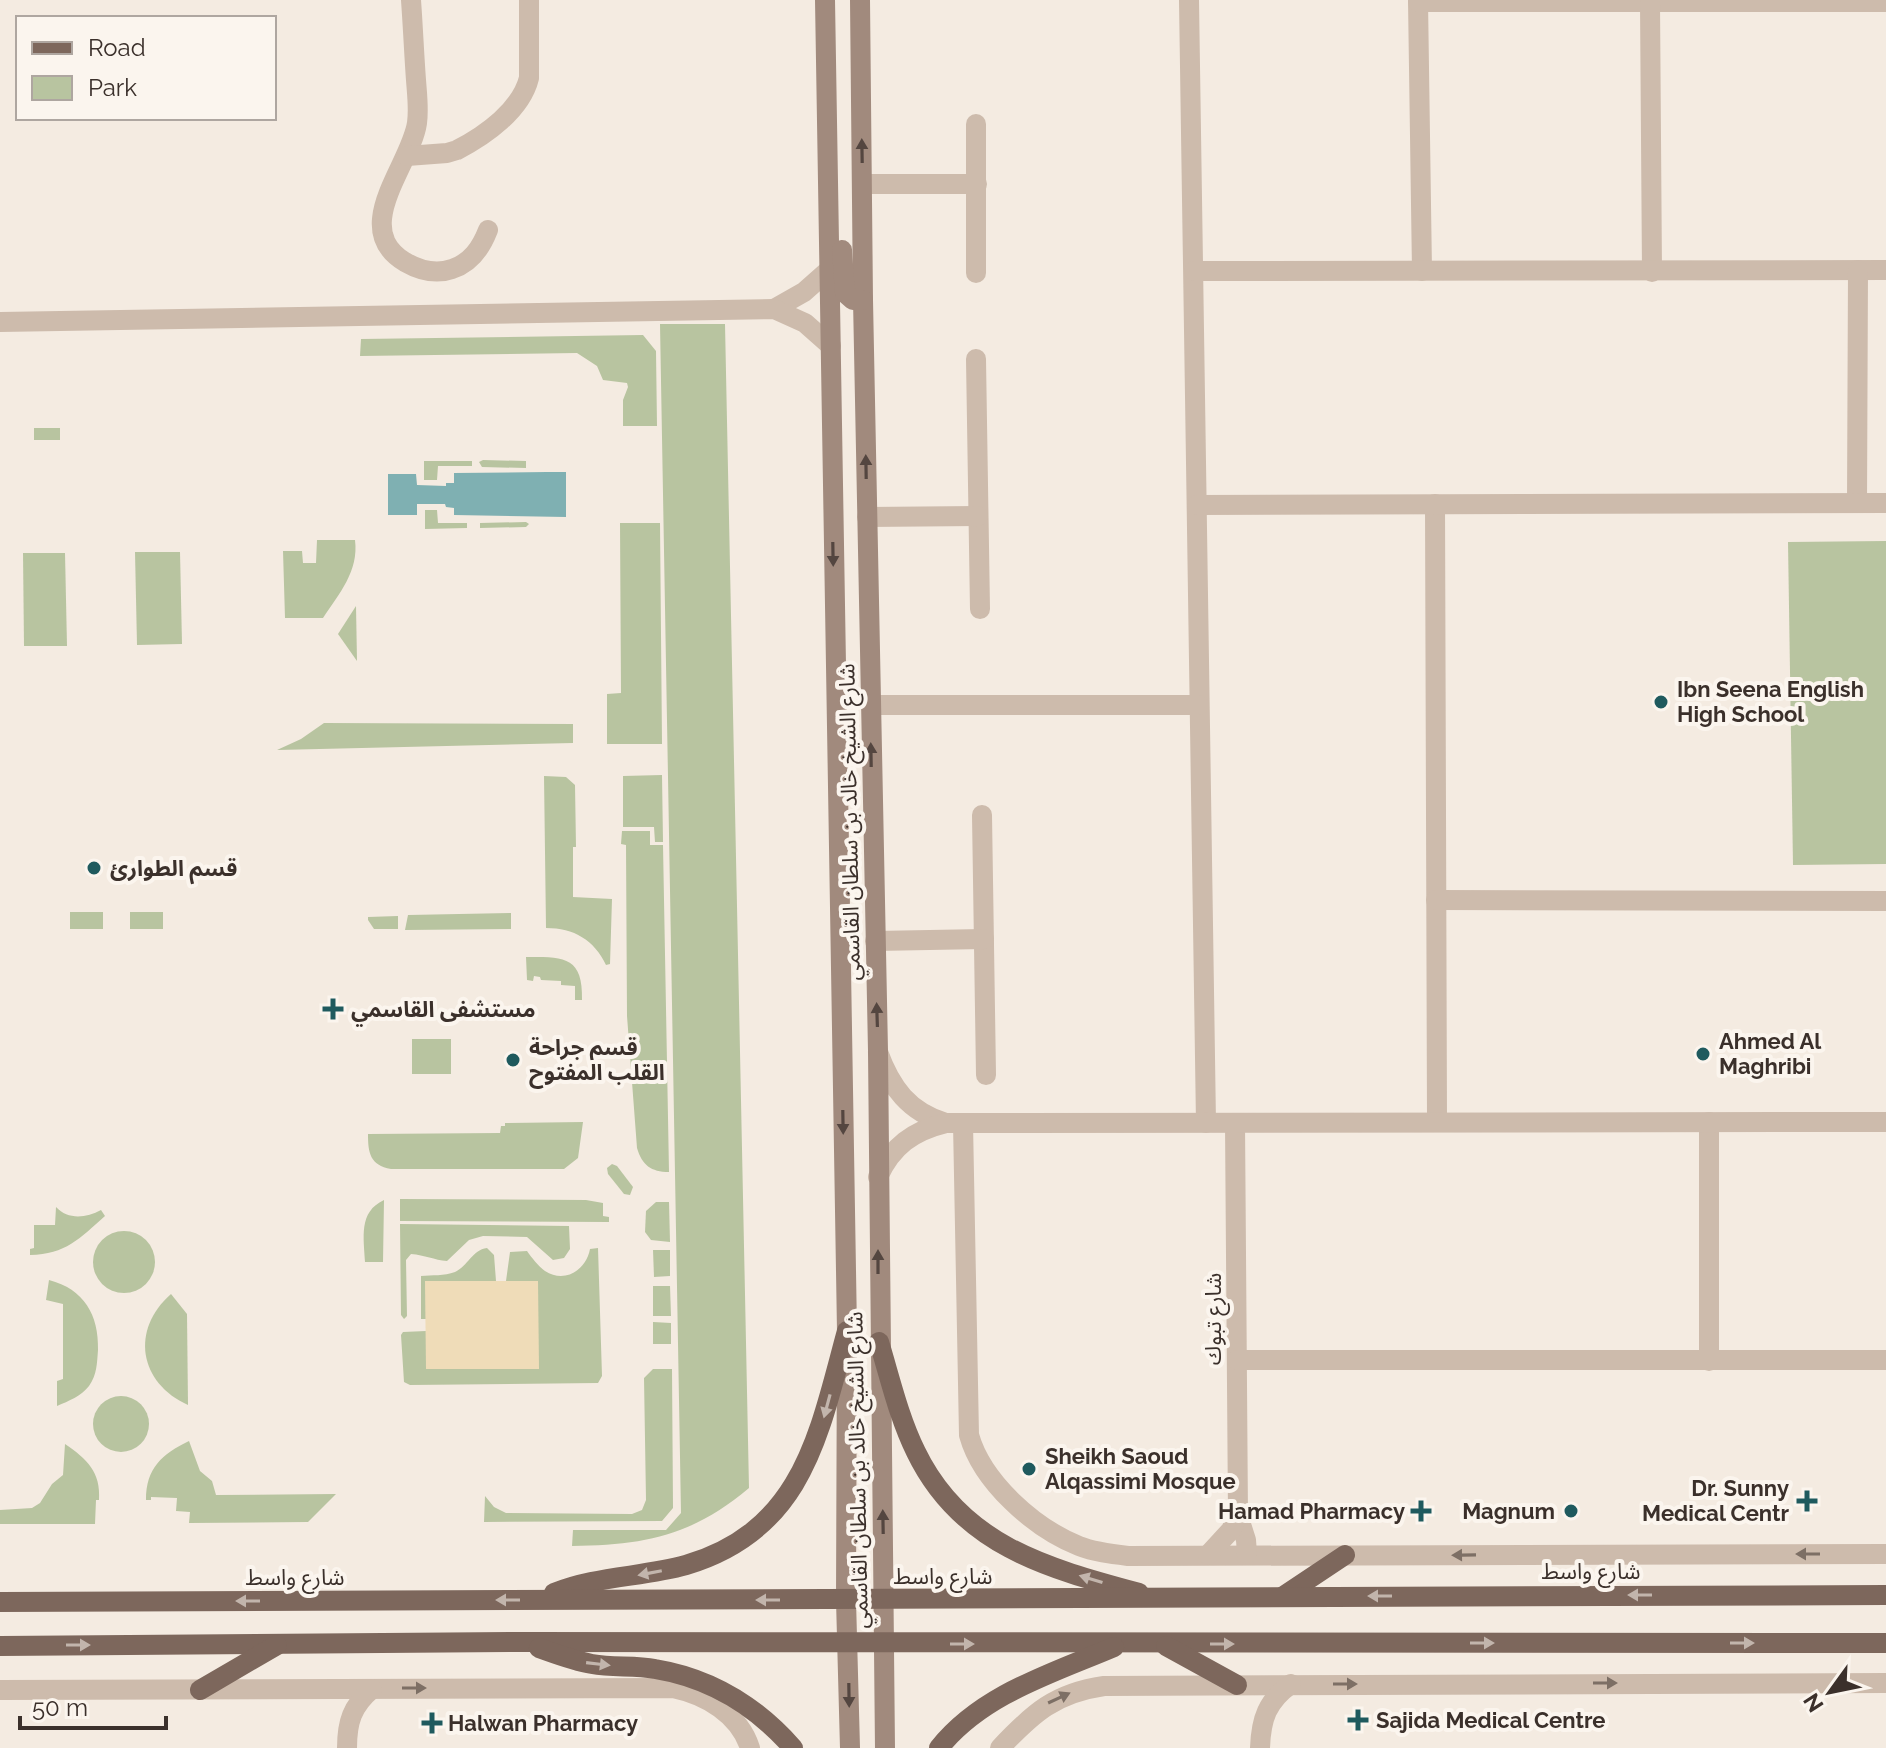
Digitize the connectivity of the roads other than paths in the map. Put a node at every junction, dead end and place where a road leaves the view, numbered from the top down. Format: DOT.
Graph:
graph roads {
  1 [pos="411,0"];
  2 [pos="529,0"];
  3 [pos="825,0"];
  4 [pos="860,0"];
  5 [pos="1189,0"];
  6 [pos="1418,1"];
  7 [pos="1886,2"];
  8 [pos="1650,3"];
  9 [pos="976,124"];
  10 [pos="407,156"];
  11 [pos="862,184"];
  12 [pos="977,184"];
  13 [pos="829,218"];
  14 [pos="488,230"];
  15 [pos="830,269"];
  16 [pos="1858,270"];
  17 [pos="1886,270"];
  18 [pos="1194,271"];
  19 [pos="1422,271"];
  20 [pos="1652,272"];
  21 [pos="976,273"];
  22 [pos="863,300"];
  23 [pos="774,309"];
  24 [pos="0,322"];
  25 [pos="831,346"];
  26 [pos="976,359"];
  27 [pos="1857,503"];
  28 [pos="1886,503"];
  29 [pos="1435,504"];
  30 [pos="1197,505"];
  31 [pos="978,516"];
  32 [pos="867,517"];
  33 [pos="980,609"];
  34 [pos="870,705"];
  35 [pos="1199,705"];
  36 [pos="982,815"];
  37 [pos="1436,900"];
  38 [pos="1886,901"];
  39 [pos="984,939"];
  40 [pos="875,941"];
  41 [pos="878,1051"];
  42 [pos="986,1075"];
  43 [pos="1437,1122"];
  44 [pos="1709,1122"];
  45 [pos="1886,1122"];
  46 [pos="955,1123"];
  47 [pos="1206,1123"];
  48 [pos="1235,1123"];
  49 [pos="878,1177"];
  50 [pos="847,1331"];
  51 [pos="879,1342"];
  52 [pos="1237,1360"];
  53 [pos="1886,1360"];
  54 [pos="1709,1361"];
  55 [pos="1238,1515"];
  56 [pos="1247,1554"];
  57 [pos="1886,1554"];
  58 [pos="1208,1555"];
  59 [pos="1345,1555"];
  60 [pos="1886,1595"];
  61 [pos="1281,1598"];
  62 [pos="543,1600"];
  63 [pos="846,1600"];
  64 [pos="885,1600"];
  65 [pos="1166,1600"];
  66 [pos="0,1602"];
  67 [pos="523,1642"];
  68 [pos="848,1643"];
  69 [pos="884,1643"];
  70 [pos="1886,1643"];
  71 [pos="1122,1644"];
  72 [pos="1163,1644"];
  73 [pos="277,1645"];
  74 [pos="0,1646"];
  75 [pos="1886,1683"];
  76 [pos="1291,1684"];
  77 [pos="1237,1685"];
  78 [pos="699,1688"];
  79 [pos="321,1689"];
  80 [pos="372,1689"];
  81 [pos="0,1690"];
  82 [pos="200,1690"];
  83 [pos="347,1726"];
  84 [pos="1260,1738"];
  85 [pos="347,1748"];
  86 [pos="750,1748"];
  87 [pos="793,1748"];
  88 [pos="850,1748"];
  89 [pos="885,1748"];
  90 [pos="939,1748"];
  91 [pos="1000,1748"];
  1 -- 10 [label="street"];
  2 -- 10 [label="street"];
  3 -- 13 [label="main road, شارع الشيخ خالد بن سلطان القاسمي"];
  11 -- 4 [label="main road, شارع الشيخ خالد بن سلطان القاسمي, one-way"];
  5 -- 18 [label="street"];
  6 -- 8 [label="street"];
  6 -- 19 [label="street"];
  7 -- 8 [label="street"];
  8 -- 20 [label="street"];
  9 -- 12 [label="street"];
  10 -- 14 [label="street"];
  11 -- 12 [label="street"];
  11 -- 22 [label="main road, شارع الشيخ خالد بن سلطان القاسمي"];
  12 -- 21 [label="street"];
  13 -- 15 [label="main road, شارع الشيخ خالد بن سلطان القاسمي"];
  13 -- 22 [label="main road"];
  15 -- 23 [label="street"];
  15 -- 25 [label="main road, شارع الشيخ خالد بن سلطان القاسمي"];
  16 -- 17 [label="street"];
  16 -- 20 [label="street"];
  16 -- 27 [label="street"];
  18 -- 19 [label="street"];
  18 -- 30 [label="street"];
  19 -- 20 [label="street"];
  32 -- 22 [label="main road, شارع الشيخ خالد بن سلطان القاسمي, one-way"];
  23 -- 24 [label="street"];
  23 -- 25 [label="street"];
  25 -- 50 [label="main road, شارع الشيخ خالد بن سلطان القاسمي, one-way"];
  26 -- 31 [label="street"];
  27 -- 28 [label="street"];
  27 -- 29 [label="street"];
  29 -- 30 [label="street"];
  29 -- 37 [label="street"];
  30 -- 35 [label="street"];
  31 -- 32 [label="street"];
  31 -- 33 [label="street"];
  32 -- 34 [label="main road, شارع الشيخ خالد بن سلطان القاسمي"];
  34 -- 35 [label="street"];
  40 -- 34 [label="main road, شارع الشيخ خالد بن سلطان القاسمي, one-way"];
  35 -- 47 [label="street"];
  36 -- 39 [label="street"];
  37 -- 38 [label="street"];
  37 -- 43 [label="street"];
  39 -- 40 [label="street"];
  39 -- 42 [label="street"];
  41 -- 40 [label="main road, شارع الشيخ خالد بن سلطان القاسمي, one-way"];
  41 -- 46 [label="street"];
  41 -- 49 [label="main road, شارع الشيخ خالد بن سلطان القاسمي"];
  43 -- 44 [label="street"];
  43 -- 48 [label="street"];
  44 -- 45 [label="street"];
  44 -- 54 [label="street"];
  46 -- 47 [label="street"];
  46 -- 49 [label="street"];
  46 -- 58 [label="street"];
  47 -- 48 [label="street"];
  48 -- 52 [label="street, شارع تبوك"];
  51 -- 49 [label="main road, شارع الشيخ خالد بن سلطان القاسمي, one-way"];
  50 -- 62 [label="main road, one-way"];
  50 -- 63 [label="main road, شارع الشيخ خالد بن سلطان القاسمي"];
  64 -- 51 [label="main road, شارع الشيخ خالد بن سلطان القاسمي, one-way"];
  65 -- 51 [label="main road, one-way"];
  52 -- 54 [label="street"];
  52 -- 55 [label="street, شارع تبوك"];
  53 -- 54 [label="street"];
  55 -- 56 [label="street, شارع تبوك"];
  55 -- 58 [label="street"];
  56 -- 58 [label="street"];
  56 -- 59 [label="street"];
  57 -- 59 [label="street, one-way"];
  59 -- 61 [label="main road"];
  60 -- 61 [label="main road, شارع واسط, one-way"];
  61 -- 65 [label="main road, شارع واسط"];
  63 -- 62 [label="main road, شارع واسط, one-way"];
  62 -- 66 [label="main road, شارع واسط, one-way"];
  63 -- 64 [label="main road, شارع واسط"];
  63 -- 68 [label="main road, شارع الشيخ خالد بن سلطان القاسمي"];
  64 -- 65 [label="main road, شارع واسط"];
  64 -- 69 [label="main road, شارع الشيخ خالد بن سلطان القاسمي"];
  67 -- 68 [label="main road"];
  67 -- 73 [label="main road"];
  67 -- 78 [label="main road, one-way"];
  68 -- 69 [label="main road"];
  68 -- 88 [label="main road, شارع الشيخ خالد بن سلطان القاسمي, one-way"];
  69 -- 71 [label="main road, one-way"];
  69 -- 89 [label="main road, شارع الشيخ خالد بن سلطان القاسمي"];
  72 -- 70 [label="main road, one-way"];
  71 -- 72 [label="main road"];
  71 -- 90 [label="main road"];
  72 -- 77 [label="main road"];
  74 -- 73 [label="main road, one-way"];
  73 -- 82 [label="main road"];
  76 -- 75 [label="street, one-way"];
  76 -- 77 [label="street"];
  76 -- 84 [label="street"];
  77 -- 84 [label="street"];
  91 -- 77 [label="street, one-way"];
  80 -- 78 [label="street, one-way"];
  78 -- 86 [label="street"];
  78 -- 87 [label="main road"];
  79 -- 80 [label="street"];
  79 -- 82 [label="street"];
  79 -- 83 [label="street"];
  80 -- 83 [label="street"];
  81 -- 82 [label="street"];
  83 -- 85 [label="street"];
}
